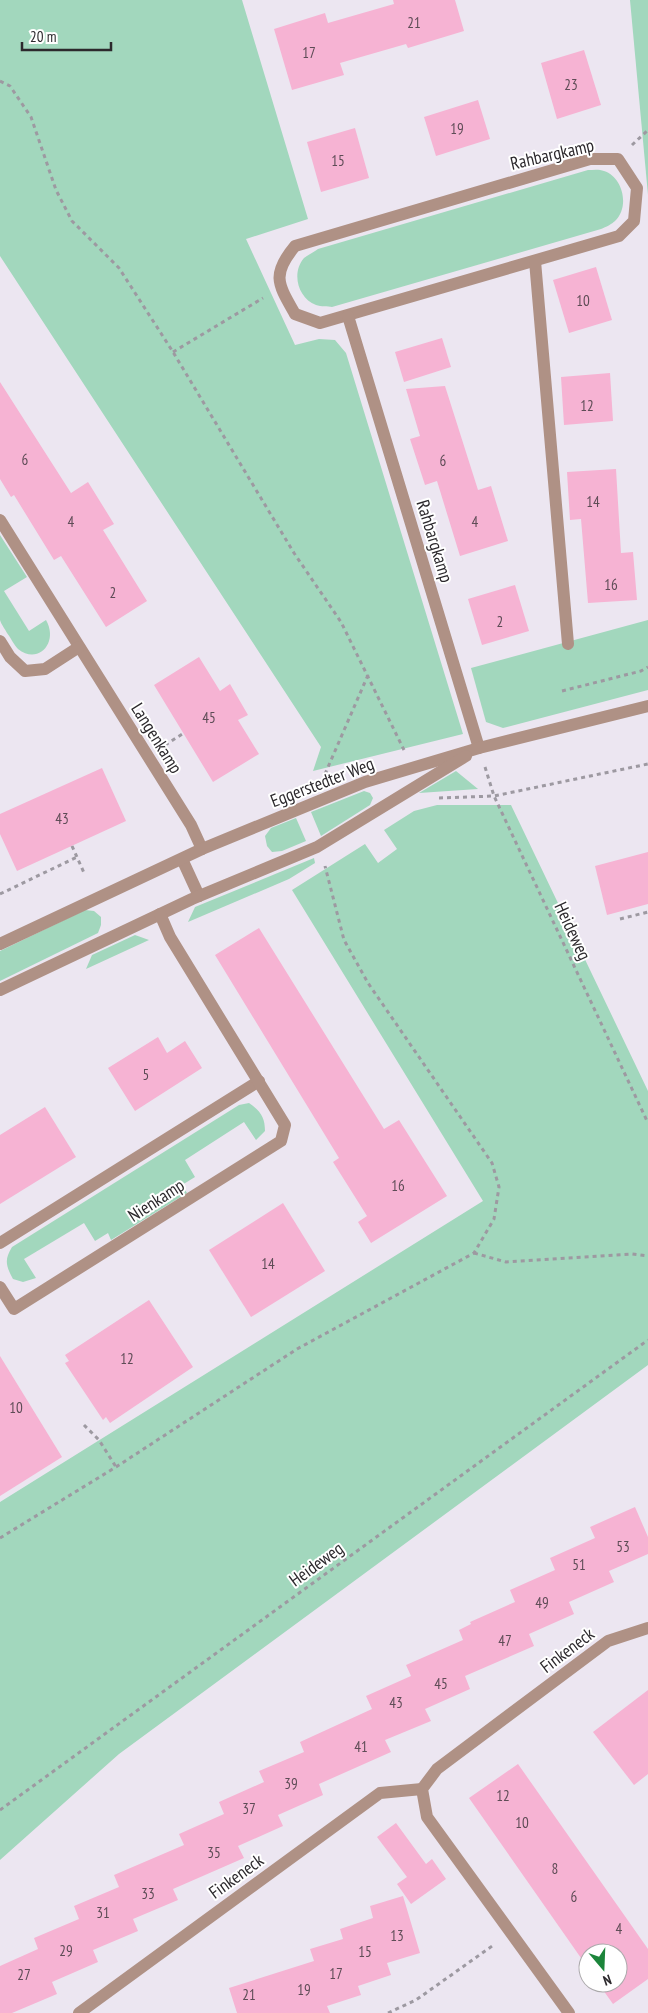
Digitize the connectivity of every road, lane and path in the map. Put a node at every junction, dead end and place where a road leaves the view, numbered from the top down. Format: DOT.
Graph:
graph roads {
  1 [pos="0,80"];
  2 [pos="535,261"];
  3 [pos="280,287"];
  4 [pos="348,316"];
  5 [pos="173,352"];
  6 [pos="0,520"];
  7 [pos="0,641"];
  8 [pos="568,644"];
  9 [pos="79,648"];
  10 [pos="648,667"];
  11 [pos="368,675"];
  12 [pos="562,691"];
  13 [pos="648,706"];
  14 [pos="479,748"];
  15 [pos="407,755"];
  16 [pos="648,764"];
  17 [pos="325,774"];
  18 [pos="494,796"];
  19 [pos="436,799"];
  20 [pos="72,846"];
  21 [pos="202,849"];
  22 [pos="77,857"];
  23 [pos="182,859"];
  24 [pos="324,862"];
  25 [pos="84,874"];
  26 [pos="0,894"];
  27 [pos="199,896"];
  28 [pos="648,912"];
  29 [pos="160,914"];
  30 [pos="620,920"];
  31 [pos="0,944"];
  32 [pos="0,990"];
  33 [pos="259,1081"];
  34 [pos="648,1123"];
  35 [pos="0,1243"];
  36 [pos="474,1254"];
  37 [pos="648,1256"];
  38 [pos="0,1287"];
  39 [pos="648,1340"];
  40 [pos="84,1425"];
  41 [pos="116,1467"];
  42 [pos="0,1538"];
  43 [pos="648,1628"];
  44 [pos="422,1789"];
  45 [pos="0,1810"];
  46 [pos="511,1933"];
  47 [pos="79,2013"];
  48 [pos="388,2013"];
  49 [pos="569,2013"];
  1 -- 5 [label="path"];
  2 -- 3 [label="street, Rahbargkamp"];
  2 -- 4 [label="street, Rahbargkamp"];
  2 -- 8 [label="street"];
  3 -- 4 [label="street, Rahbargkamp"];
  3 -- 5 [label="path"];
  4 -- 14 [label="street, Rahbargkamp"];
  5 -- 11 [label="path"];
  6 -- 9 [label="street, Langenkamp"];
  7 -- 9 [label="street"];
  9 -- 21 [label="street, Langenkamp"];
  10 -- 12 [label="path"];
  11 -- 15 [label="path"];
  11 -- 17 [label="path"];
  13 -- 14 [label="street, Eggerstedter Weg"];
  14 -- 18 [label="path, Heideweg"];
  14 -- 21 [label="street, Eggerstedter Weg"];
  14 -- 27 [label="street, Eggerstedter Weg"];
  16 -- 18 [label="path"];
  18 -- 19 [label="path"];
  18 -- 34 [label="path, Heideweg"];
  20 -- 22 [label="path"];
  21 -- 23 [label="street, Eggerstedter Weg"];
  22 -- 25 [label="path"];
  22 -- 26 [label="path"];
  23 -- 27 [label="street"];
  23 -- 31 [label="street, Eggerstedter Weg"];
  24 -- 36 [label="path"];
  27 -- 29 [label="street, Eggerstedter Weg"];
  28 -- 30 [label="path"];
  29 -- 32 [label="street, Eggerstedter Weg"];
  29 -- 33 [label="street, Nienkamp"];
  33 -- 35 [label="street"];
  33 -- 38 [label="street, Nienkamp"];
  36 -- 37 [label="path"];
  36 -- 41 [label="path"];
  39 -- 45 [label="path, Heideweg"];
  40 -- 41 [label="path"];
  41 -- 42 [label="path"];
  43 -- 44 [label="street, Finkeneck"];
  44 -- 46 [label="street"];
  44 -- 47 [label="street, Finkeneck"];
  46 -- 48 [label="path"];
  46 -- 49 [label="street"];
}
